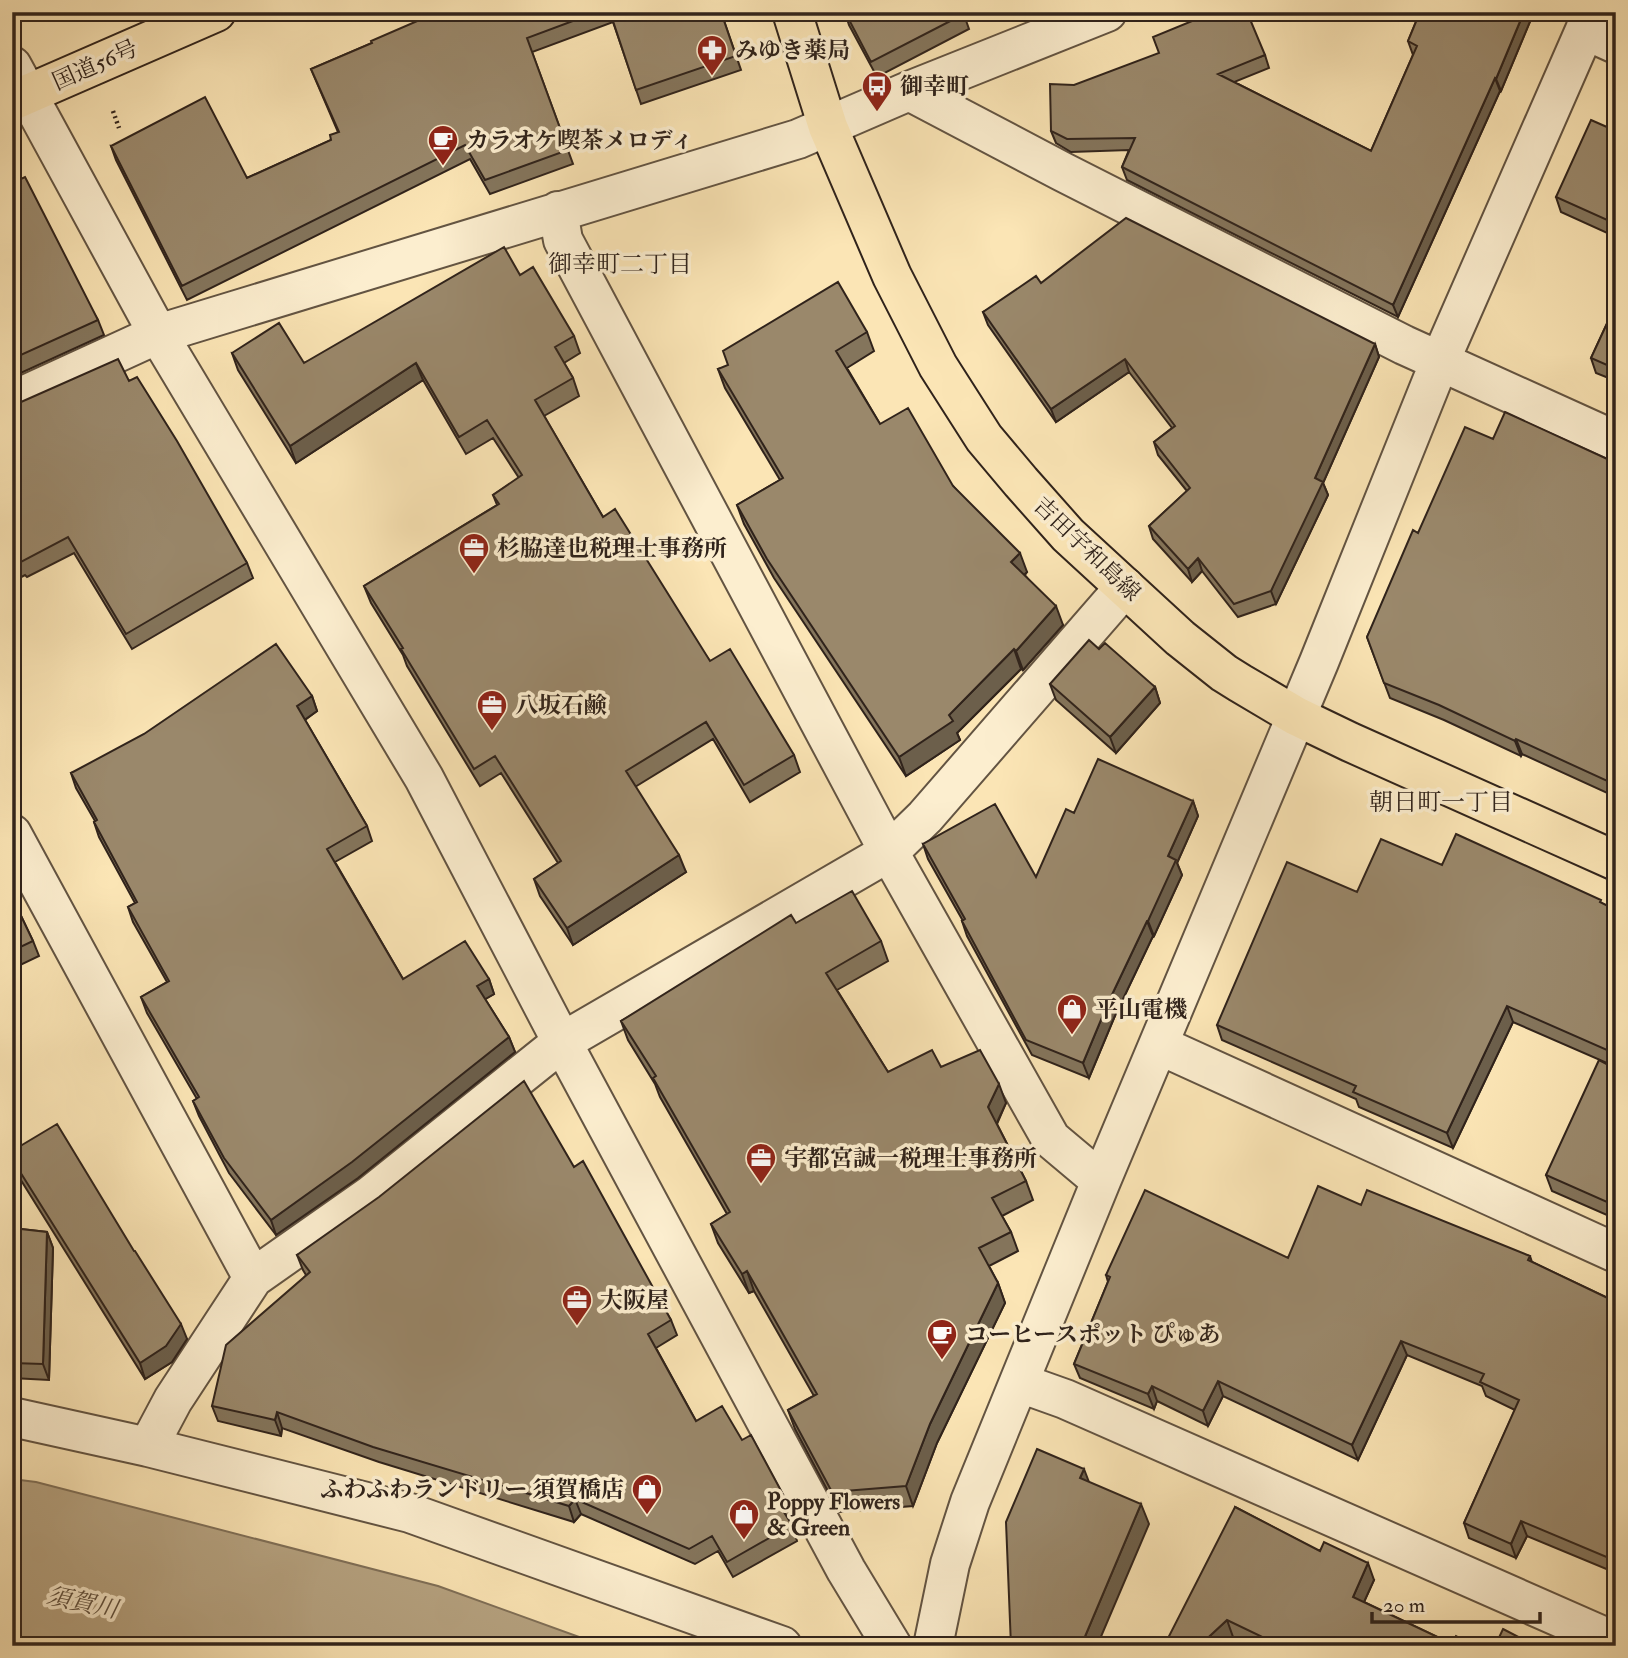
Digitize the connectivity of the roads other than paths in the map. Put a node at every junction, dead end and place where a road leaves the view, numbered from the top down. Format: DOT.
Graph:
graph roads {
  1 [pos="216,12"];
  2 [pos="792,12"];
  3 [pos="1107,12"];
  4 [pos="1597,29"];
  5 [pos="17,87"];
  6 [pos="909,91"];
  7 [pos="828,127"];
  8 [pos="558,211"];
  9 [pos="158,334"];
  10 [pos="1440,361"];
  11 [pos="12,401"];
  12 [pos="1616,441"];
  13 [pos="1125,587"];
  14 [pos="1296,716"];
  15 [pos="12,834"];
  16 [pos="889,852"];
  17 [pos="1616,861"];
  18 [pos="562,1042"];
  19 [pos="1159,1045"];
  20 [pos="1101,1181"];
  21 [pos="1616,1253"];
  22 [pos="253,1278"];
  23 [pos="1020,1382"];
  24 [pos="12,1417"];
  25 [pos="148,1447"];
  26 [pos="1616,1642"];
  27 [pos="782,1646"];
  28 [pos="892,1646"];
  29 [pos="933,1646"];
  1 -- 5 [label="main road, 国道56号"];
  2 -- 7 [label="main road, 吉田宇和島線"];
  3 -- 6 [label="street"];
  4 -- 10 [label="street"];
  5 -- 9 [label="street"];
  6 -- 7 [label="street"];
  6 -- 10 [label="street"];
  7 -- 8 [label="street"];
  7 -- 13 [label="main road, 吉田宇和島線"];
  8 -- 9 [label="street"];
  8 -- 16 [label="street"];
  9 -- 11 [label="street"];
  9 -- 18 [label="street"];
  10 -- 12 [label="street"];
  10 -- 14 [label="street"];
  13 -- 14 [label="main road, 吉田宇和島線"];
  13 -- 16 [label="street"];
  14 -- 17 [label="main road, 吉田宇和島線"];
  14 -- 19 [label="street"];
  15 -- 22 [label="street"];
  16 -- 18 [label="street"];
  16 -- 20 [label="street"];
  18 -- 22 [label="street"];
  18 -- 28 [label="street"];
  19 -- 20 [label="street"];
  19 -- 21 [label="street"];
  20 -- 23 [label="street"];
  22 -- 25 [label="street"];
  23 -- 26 [label="street"];
  23 -- 29 [label="street"];
  24 -- 25 [label="street"];
  25 -- 27 [label="street"];
}
